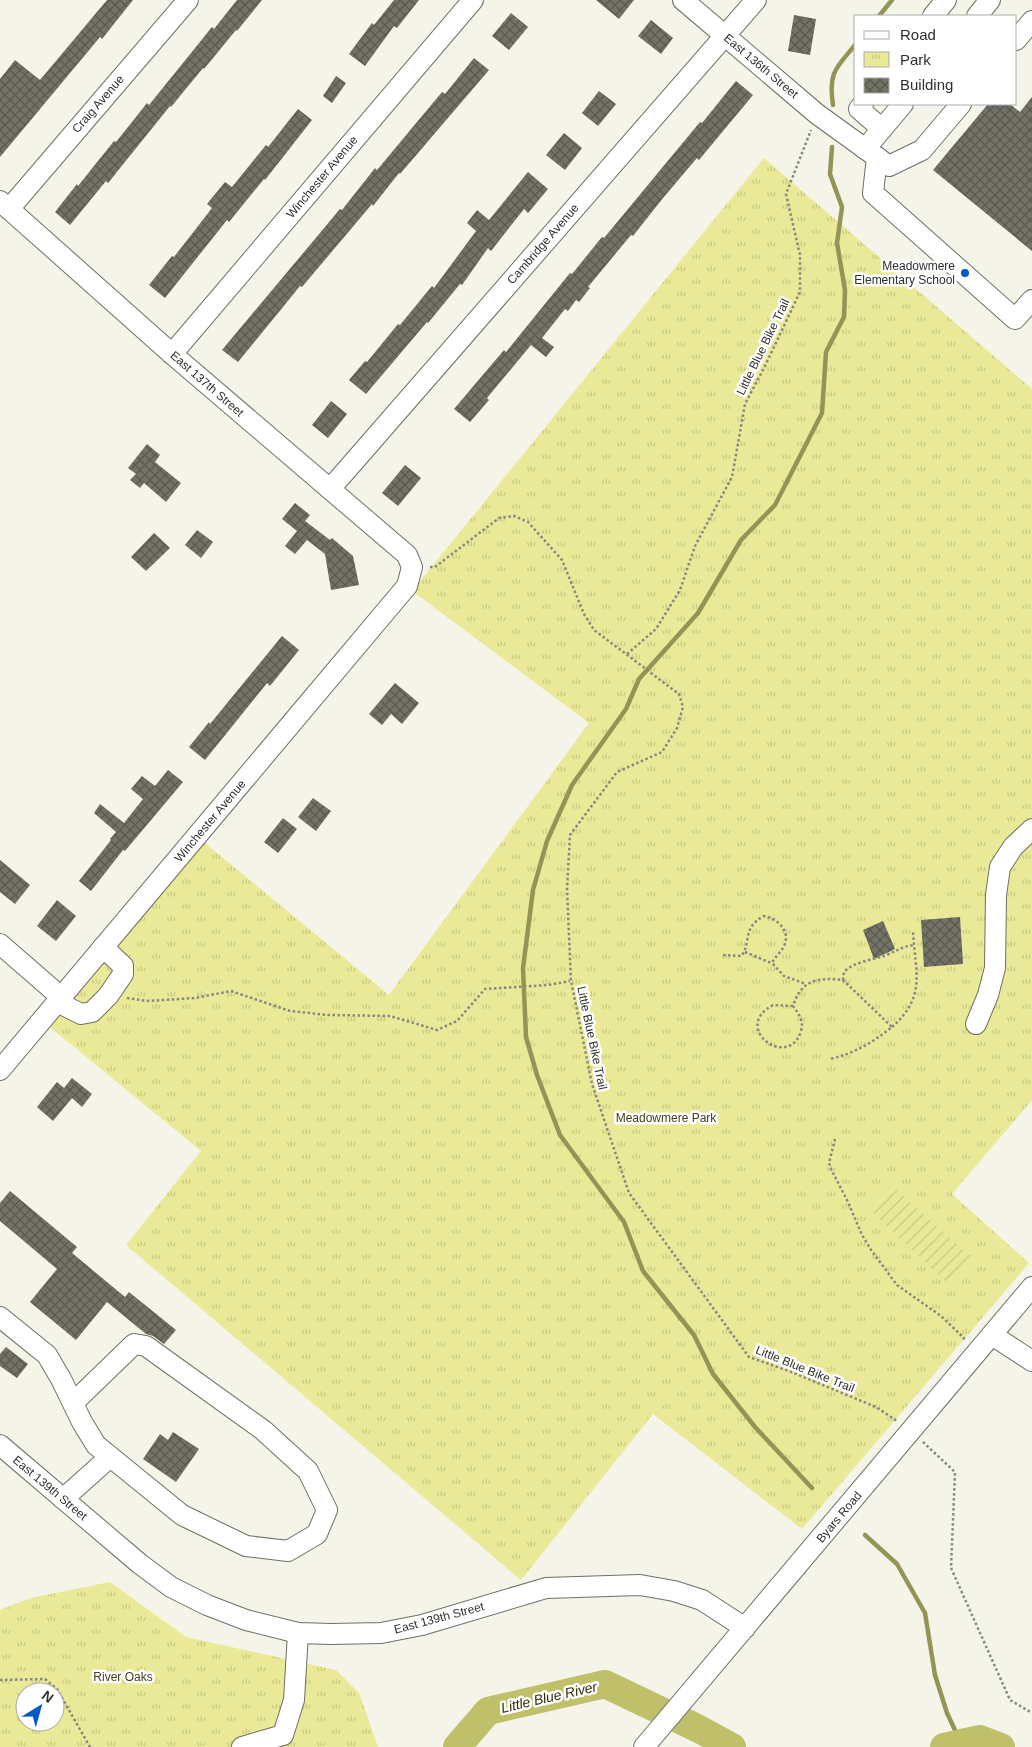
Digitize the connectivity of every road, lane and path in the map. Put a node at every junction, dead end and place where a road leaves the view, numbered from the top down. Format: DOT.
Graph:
graph roads {
  1 [pos="188,0"];
  2 [pos="473,0"];
  3 [pos="683,0"];
  4 [pos="756,0"];
  5 [pos="946,0"];
  6 [pos="990,0"];
  7 [pos="934,15"];
  8 [pos="978,15"];
  9 [pos="1032,21"];
  10 [pos="725,36"];
  11 [pos="1017,39"];
  12 [pos="862,105"];
  13 [pos="902,105"];
  14 [pos="960,105"];
  15 [pos="817,114"];
  16 [pos="882,129"];
  17 [pos="871,153"];
  18 [pos="4,205"];
  19 [pos="1032,300"];
  20 [pos="172,354"];
  21 [pos="330,489"];
  22 [pos="412,567"];
  23 [pos="627,654"];
  24 [pos="1032,830"];
  25 [pos="914,931"];
  26 [pos="0,944"];
  27 [pos="914,945"];
  28 [pos="103,947"];
  29 [pos="745,952"];
  30 [pos="723,955"];
  31 [pos="772,963"];
  32 [pos="843,980"];
  33 [pos="571,981"];
  34 [pos="806,984"];
  35 [pos="108,996"];
  36 [pos="59,1000"];
  37 [pos="792,1006"];
  38 [pos="976,1024"];
  39 [pos="892,1026"];
  40 [pos="830,1059"];
  41 [pos="0,1070"];
  42 [pos="835,1139"];
  43 [pos="1032,1287"];
  44 [pos="0,1317"];
  45 [pos="992,1335"];
  46 [pos="964,1338"];
  47 [pos="1032,1362"];
  48 [pos="73,1403"];
  49 [pos="912,1431"];
  50 [pos="0,1446"];
  51 [pos="110,1457"];
  52 [pos="63,1499"];
  53 [pos="745,1628"];
  54 [pos="298,1633"];
  55 [pos="0,1680"];
  56 [pos="1032,1713"];
  57 [pos="289,1741"];
  58 [pos="90,1747"];
  59 [pos="242,1747"];
  60 [pos="644,1747"];
  1 -- 18 [label="street, Craig Avenue"];
  2 -- 20 [label="street, Winchester Avenue"];
  3 -- 10 [label="street, East 136th Street"];
  4 -- 10 [label="street, Cambridge Avenue"];
  5 -- 7 [label="street"];
  6 -- 8 [label="street"];
  9 -- 11 [label="street"];
  10 -- 15 [label="street, East 136th Street"];
  10 -- 21 [label="street, Cambridge Avenue"];
  12 -- 16 [label="street"];
  13 -- 16 [label="street"];
  14 -- 17 [label="street"];
  15 -- 17 [label="street, East 136th Street"];
  15 -- 23 [label="path, Little Blue Bike Trail"];
  16 -- 17 [label="street"];
  17 -- 19 [label="street"];
  18 -- 20 [label="street, East 137th Street"];
  20 -- 21 [label="street, East 137th Street"];
  21 -- 22 [label="street, East 137th Street"];
  22 -- 23 [label="path, Little Blue Bike Trail"];
  22 -- 28 [label="street, Winchester Avenue"];
  23 -- 33 [label="path, Little Blue Bike Trail"];
  24 -- 38 [label="street"];
  25 -- 27 [label="path"];
  26 -- 36 [label="street"];
  27 -- 32 [label="path"];
  27 -- 39 [label="path"];
  28 -- 35 [label="street"];
  28 -- 36 [label="street, Winchester Avenue"];
  29 -- 30 [label="path"];
  29 -- 31 [label="path"];
  29 -- 31 [label="path"];
  31 -- 34 [label="path"];
  32 -- 34 [label="path"];
  32 -- 39 [label="path"];
  33 -- 35 [label="path, Little Blue Bike Trail"];
  33 -- 49 [label="path, Little Blue Bike Trail"];
  34 -- 37 [label="path"];
  35 -- 36 [label="street"];
  36 -- 41 [label="street, Winchester Avenue"];
  37 -- 37 [label="path"];
  39 -- 40 [label="path"];
  42 -- 46 [label="path"];
  43 -- 45 [label="street, Byars Road"];
  44 -- 48 [label="street"];
  45 -- 47 [label="street"];
  45 -- 49 [label="street, Byars Road"];
  48 -- 51 [label="street"];
  48 -- 51 [label="street"];
  49 -- 53 [label="street, Byars Road"];
  49 -- 56 [label="path, Little Blue Bike Trail"];
  50 -- 52 [label="street, East 139th Street"];
  51 -- 52 [label="street"];
  52 -- 54 [label="street, East 139th Street"];
  53 -- 54 [label="street, East 139th Street"];
  53 -- 60 [label="street, Byars Road"];
  54 -- 57 [label="street"];
  55 -- 58 [label="path"];
  57 -- 59 [label="street"];
}
